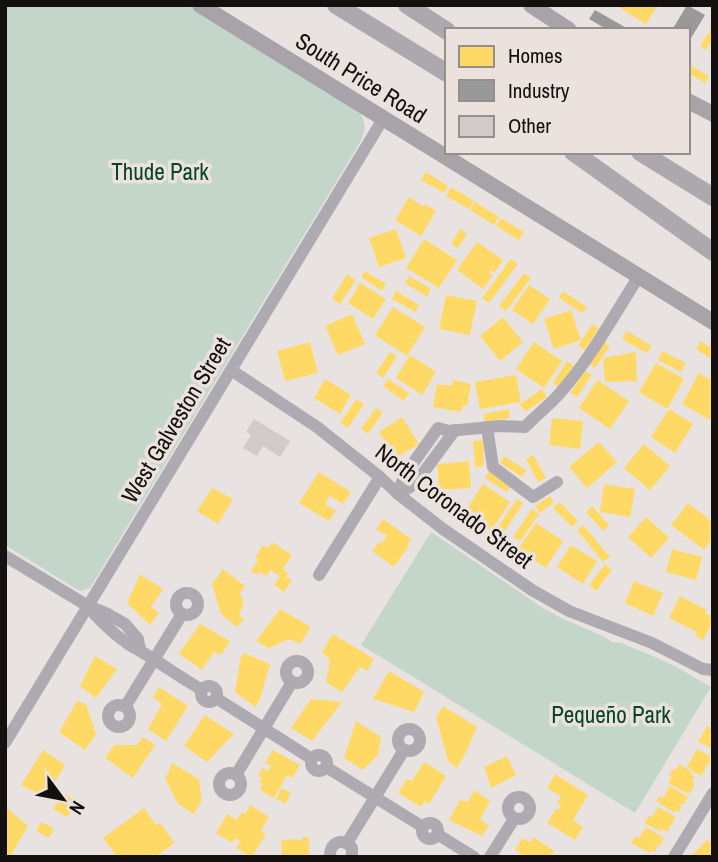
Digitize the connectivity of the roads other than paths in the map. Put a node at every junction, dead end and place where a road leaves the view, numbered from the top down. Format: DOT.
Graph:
graph roads {
  1 [pos="200,5"];
  2 [pos="337,5"];
  3 [pos="407,5"];
  4 [pos="531,5"];
  5 [pos="566,28"];
  6 [pos="445,30"];
  7 [pos="445,72"];
  8 [pos="690,101"];
  9 [pos="713,114"];
  10 [pos="383,119"];
  11 [pos="577,154"];
  12 [pos="577,154"];
  13 [pos="643,154"];
  14 [pos="656,154"];
  15 [pos="713,183"];
  16 [pos="713,197"];
  17 [pos="713,237"];
  18 [pos="713,252"];
  19 [pos="639,276"];
  20 [pos="713,322"];
  21 [pos="231,370"];
  22 [pos="487,427"];
  23 [pos="455,430"];
  24 [pos="380,477"];
  25 [pos="557,482"];
  26 [pos="398,494"];
  27 [pos="5,556"];
  28 [pos="319,575"];
  29 [pos="88,606"];
  30 [pos="182,614"];
  31 [pos="153,660"];
  32 [pos="708,669"];
  33 [pos="713,679"];
  34 [pos="292,682"];
  35 [pos="125,707"];
  36 [pos="10,723"];
  37 [pos="264,728"];
  38 [pos="5,743"];
  39 [pos="404,750"];
  40 [pos="236,775"];
  41 [pos="713,793"];
  42 [pos="375,797"];
  43 [pos="514,819"];
  44 [pos="347,843"];
  45 [pos="330,857"];
  46 [pos="352,857"];
  47 [pos="474,857"];
  48 [pos="491,857"];
  49 [pos="674,857"];
  1 -- 10 [label="main road, South Price Road"];
  2 -- 7 [label="highway"];
  3 -- 6 [label="highway"];
  4 -- 5 [label="main road"];
  8 -- 9 [label="main road"];
  10 -- 19 [label="main road, South Price Road"];
  10 -- 21 [label="street, West Galveston Street"];
  11 -- 17 [label="highway"];
  12 -- 18 [label="highway"];
  13 -- 16 [label="highway"];
  14 -- 15 [label="highway"];
  19 -- 20 [label="main road, South Price Road"];
  19 -- 22 [label="street"];
  21 -- 24 [label="street, North Coronado Street"];
  21 -- 29 [label="street, West Galveston Street"];
  22 -- 23 [label="street"];
  22 -- 25 [label="street"];
  23 -- 26 [label="street"];
  23 -- 26 [label="street"];
  24 -- 26 [label="street, North Coronado Street"];
  24 -- 28 [label="street"];
  26 -- 32 [label="street, North Coronado Street"];
  27 -- 29 [label="street"];
  29 -- 31 [label="street"];
  29 -- 36 [label="street, West Galveston Street"];
  30 -- 31 [label="street"];
  31 -- 35 [label="street"];
  31 -- 37 [label="street"];
  32 -- 33 [label="street, North Coronado Street"];
  34 -- 37 [label="street"];
  36 -- 38 [label="street, West Galveston Street"];
  37 -- 40 [label="street"];
  37 -- 42 [label="street"];
  39 -- 42 [label="street"];
  41 -- 49 [label="street"];
  42 -- 44 [label="street"];
  42 -- 47 [label="street"];
  43 -- 48 [label="street"];
  44 -- 45 [label="street"];
  44 -- 46 [label="street"];
}
